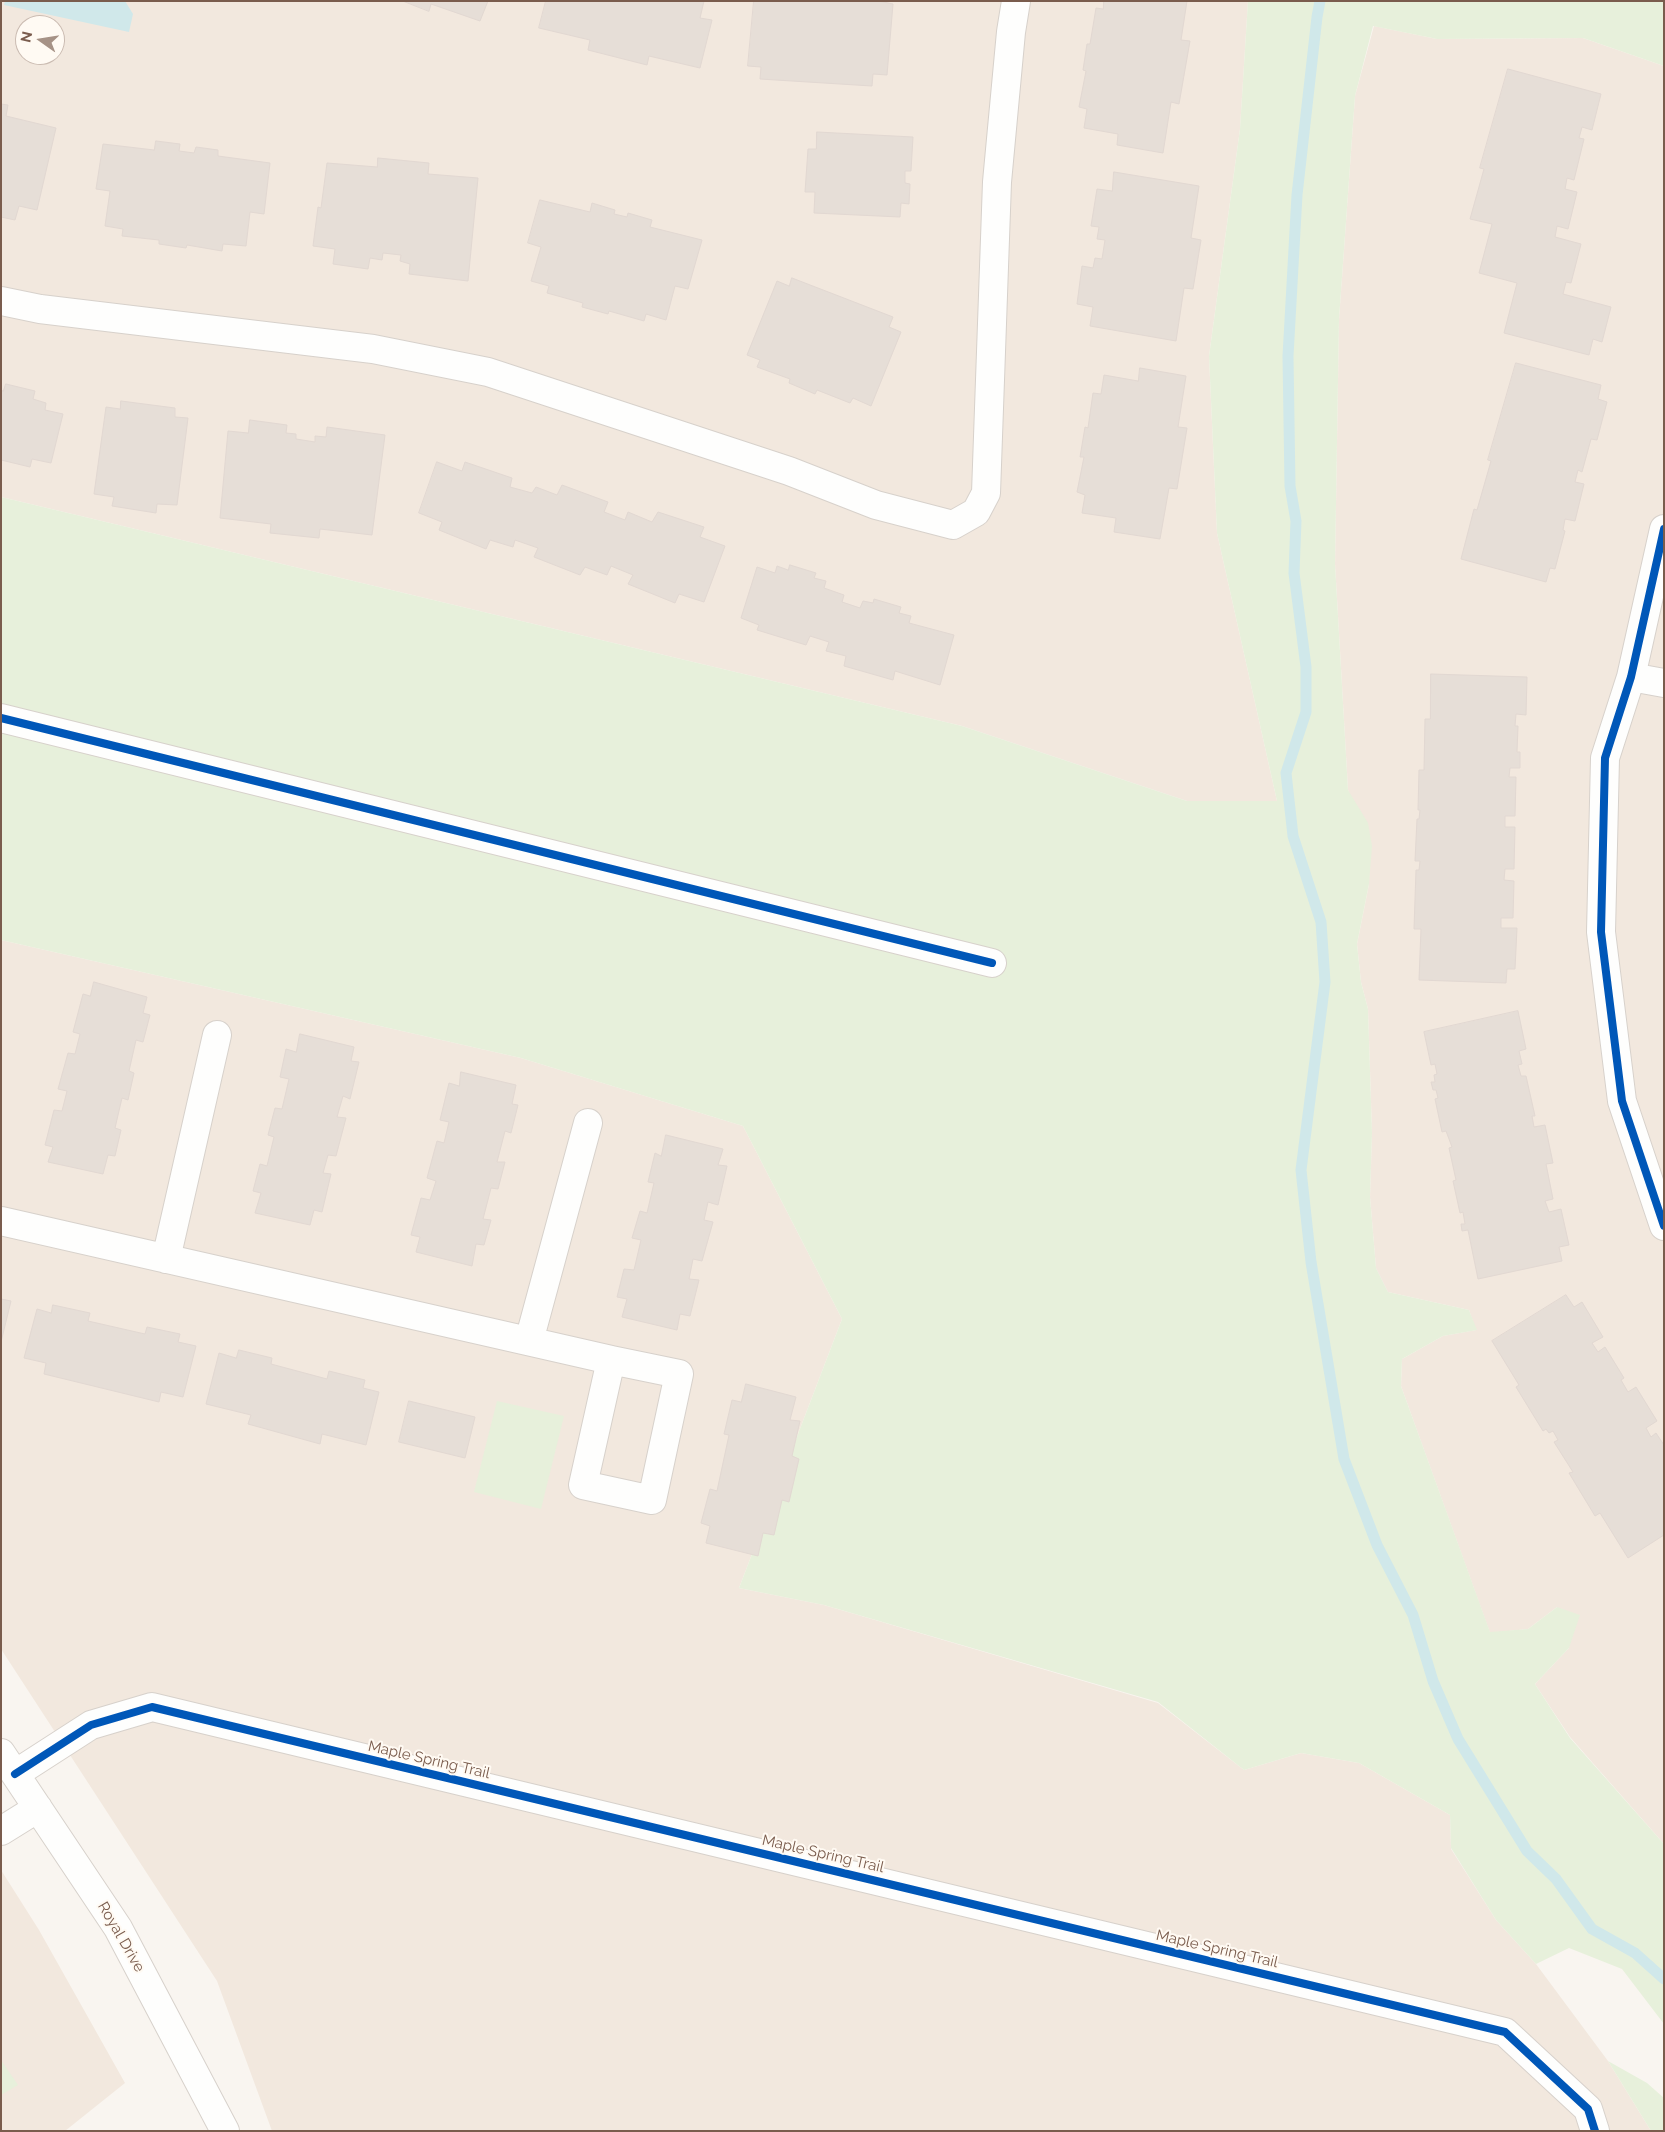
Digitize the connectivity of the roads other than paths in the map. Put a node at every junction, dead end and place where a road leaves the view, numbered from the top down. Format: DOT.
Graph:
graph roads {
  1 [pos="1016,1"];
  2 [pos="1,300"];
  3 [pos="1664,529"];
  4 [pos="1631,677"];
  5 [pos="1664,683"];
  6 [pos="1,718"];
  7 [pos="992,963"];
  8 [pos="217,1035"];
  9 [pos="588,1123"];
  10 [pos="1,1221"];
  11 [pos="1664,1226"];
  12 [pos="166,1259"];
  13 [pos="529,1341"];
  14 [pos="610,1360"];
  15 [pos="8,1764"];
  16 [pos="38,1808"];
  17 [pos="1,1831"];
  18 [pos="225,2131"];
  19 [pos="1595,2131"];
  1 -- 2 [label="street"];
  3 -- 4 [label="street"];
  4 -- 5 [label="street"];
  4 -- 11 [label="street"];
  6 -- 7 [label="street"];
  8 -- 12 [label="street"];
  9 -- 13 [label="street"];
  10 -- 12 [label="street"];
  12 -- 13 [label="street"];
  13 -- 14 [label="street"];
  14 -- 14 [label="street"];
  15 -- 16 [label="street, Royal Drive"];
  15 -- 19 [label="street, Maple Spring Trail"];
  16 -- 17 [label="street"];
  16 -- 18 [label="street, Royal Drive"];
}
